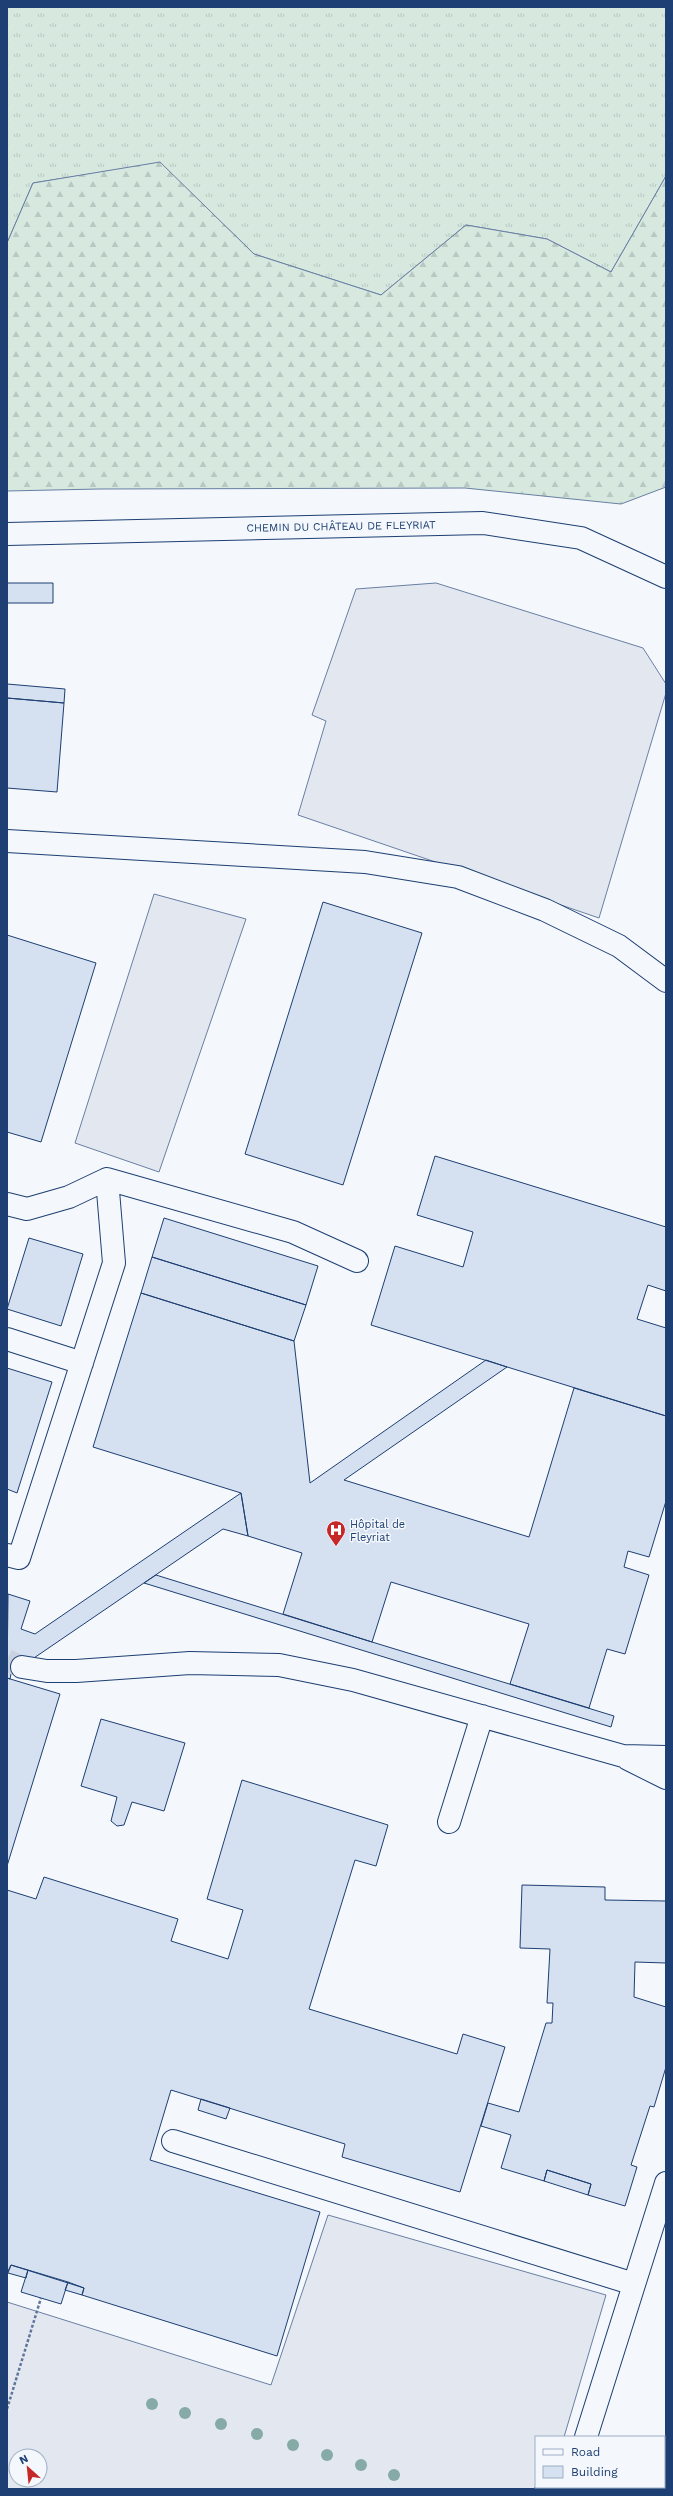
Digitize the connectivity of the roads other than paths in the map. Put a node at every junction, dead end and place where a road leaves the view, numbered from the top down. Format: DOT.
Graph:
graph roads {
  1 [pos="7,534"];
  2 [pos="666,577"];
  3 [pos="7,841"];
  4 [pos="666,981"];
  5 [pos="107,1179"];
  6 [pos="7,1204"];
  7 [pos="357,1261"];
  8 [pos="7,1339"];
  9 [pos="82,1363"];
  10 [pos="7,1555"];
  11 [pos="22,1667"];
  12 [pos="482,1716"];
  13 [pos="623,1756"];
  14 [pos="666,1757"];
  15 [pos="666,1778"];
  16 [pos="449,1822"];
  17 [pos="173,2142"];
  18 [pos="666,2182"];
  19 [pos="634,2284"];
  20 [pos="586,2436"];
  1 -- 2 [label="street, CHEMIN DU CHÂTEAU DE FLEYRIAT"];
  3 -- 4 [label="street"];
  5 -- 6 [label="street"];
  5 -- 7 [label="street"];
  5 -- 9 [label="street"];
  8 -- 9 [label="street"];
  9 -- 10 [label="street"];
  11 -- 12 [label="street"];
  12 -- 13 [label="street"];
  12 -- 16 [label="street"];
  13 -- 14 [label="street"];
  13 -- 15 [label="street"];
  17 -- 19 [label="street"];
  18 -- 19 [label="street"];
  19 -- 20 [label="street"];
}
